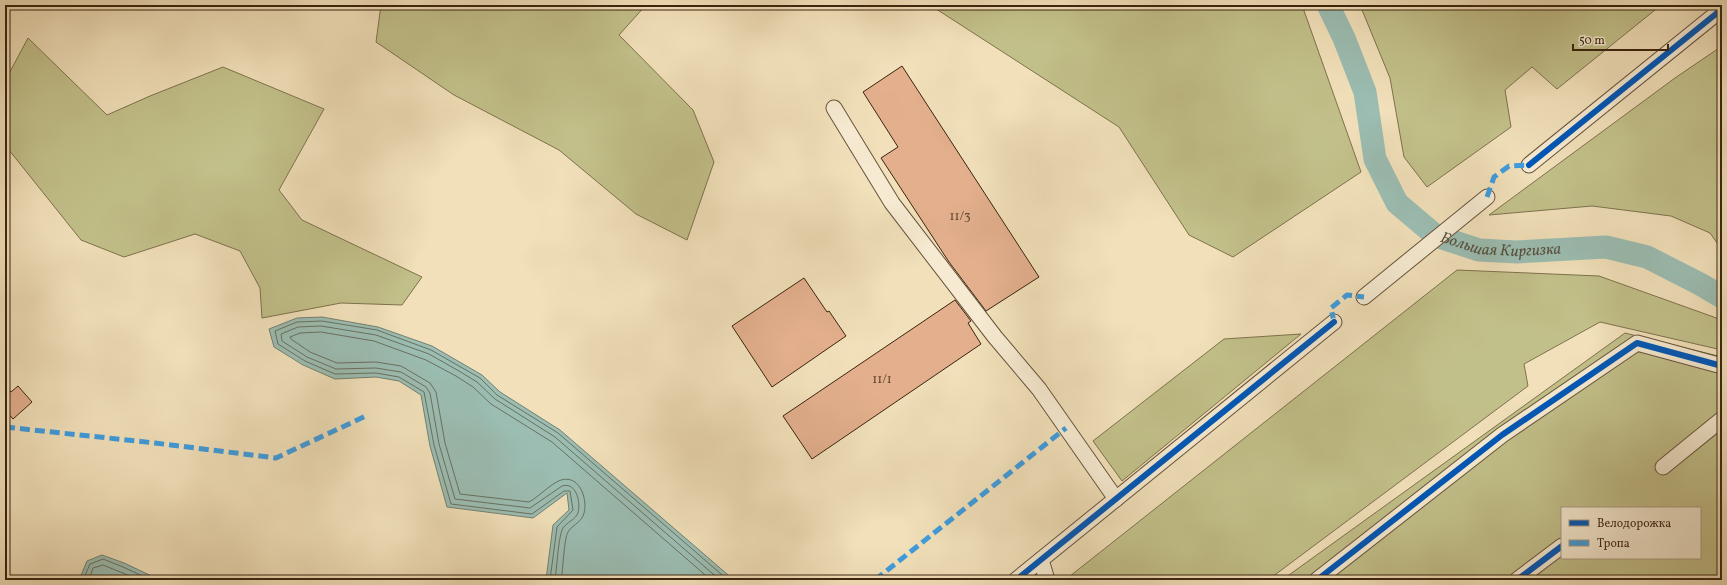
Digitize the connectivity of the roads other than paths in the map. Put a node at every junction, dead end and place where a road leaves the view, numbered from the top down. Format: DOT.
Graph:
graph roads {
  1 [pos="1722,9"];
  2 [pos="834,108"];
  3 [pos="1529,165"];
  4 [pos="1487,197"];
  5 [pos="1364,297"];
  6 [pos="1334,322"];
  7 [pos="1722,366"];
  8 [pos="1722,419"];
  9 [pos="1663,467"];
  10 [pos="1116,499"];
  11 [pos="1561,547"];
  12 [pos="1041,560"];
  13 [pos="1016,580"];
  14 [pos="1047,580"];
  15 [pos="1317,580"];
  16 [pos="1517,580"];
  1 -- 3 [label="street"];
  2 -- 10 [label="street"];
  4 -- 5 [label="street"];
  6 -- 10 [label="street"];
  7 -- 15 [label="street"];
  8 -- 9 [label="street"];
  10 -- 12 [label="street"];
  11 -- 16 [label="street"];
  12 -- 13 [label="street"];
  12 -- 14 [label="street"];
}
